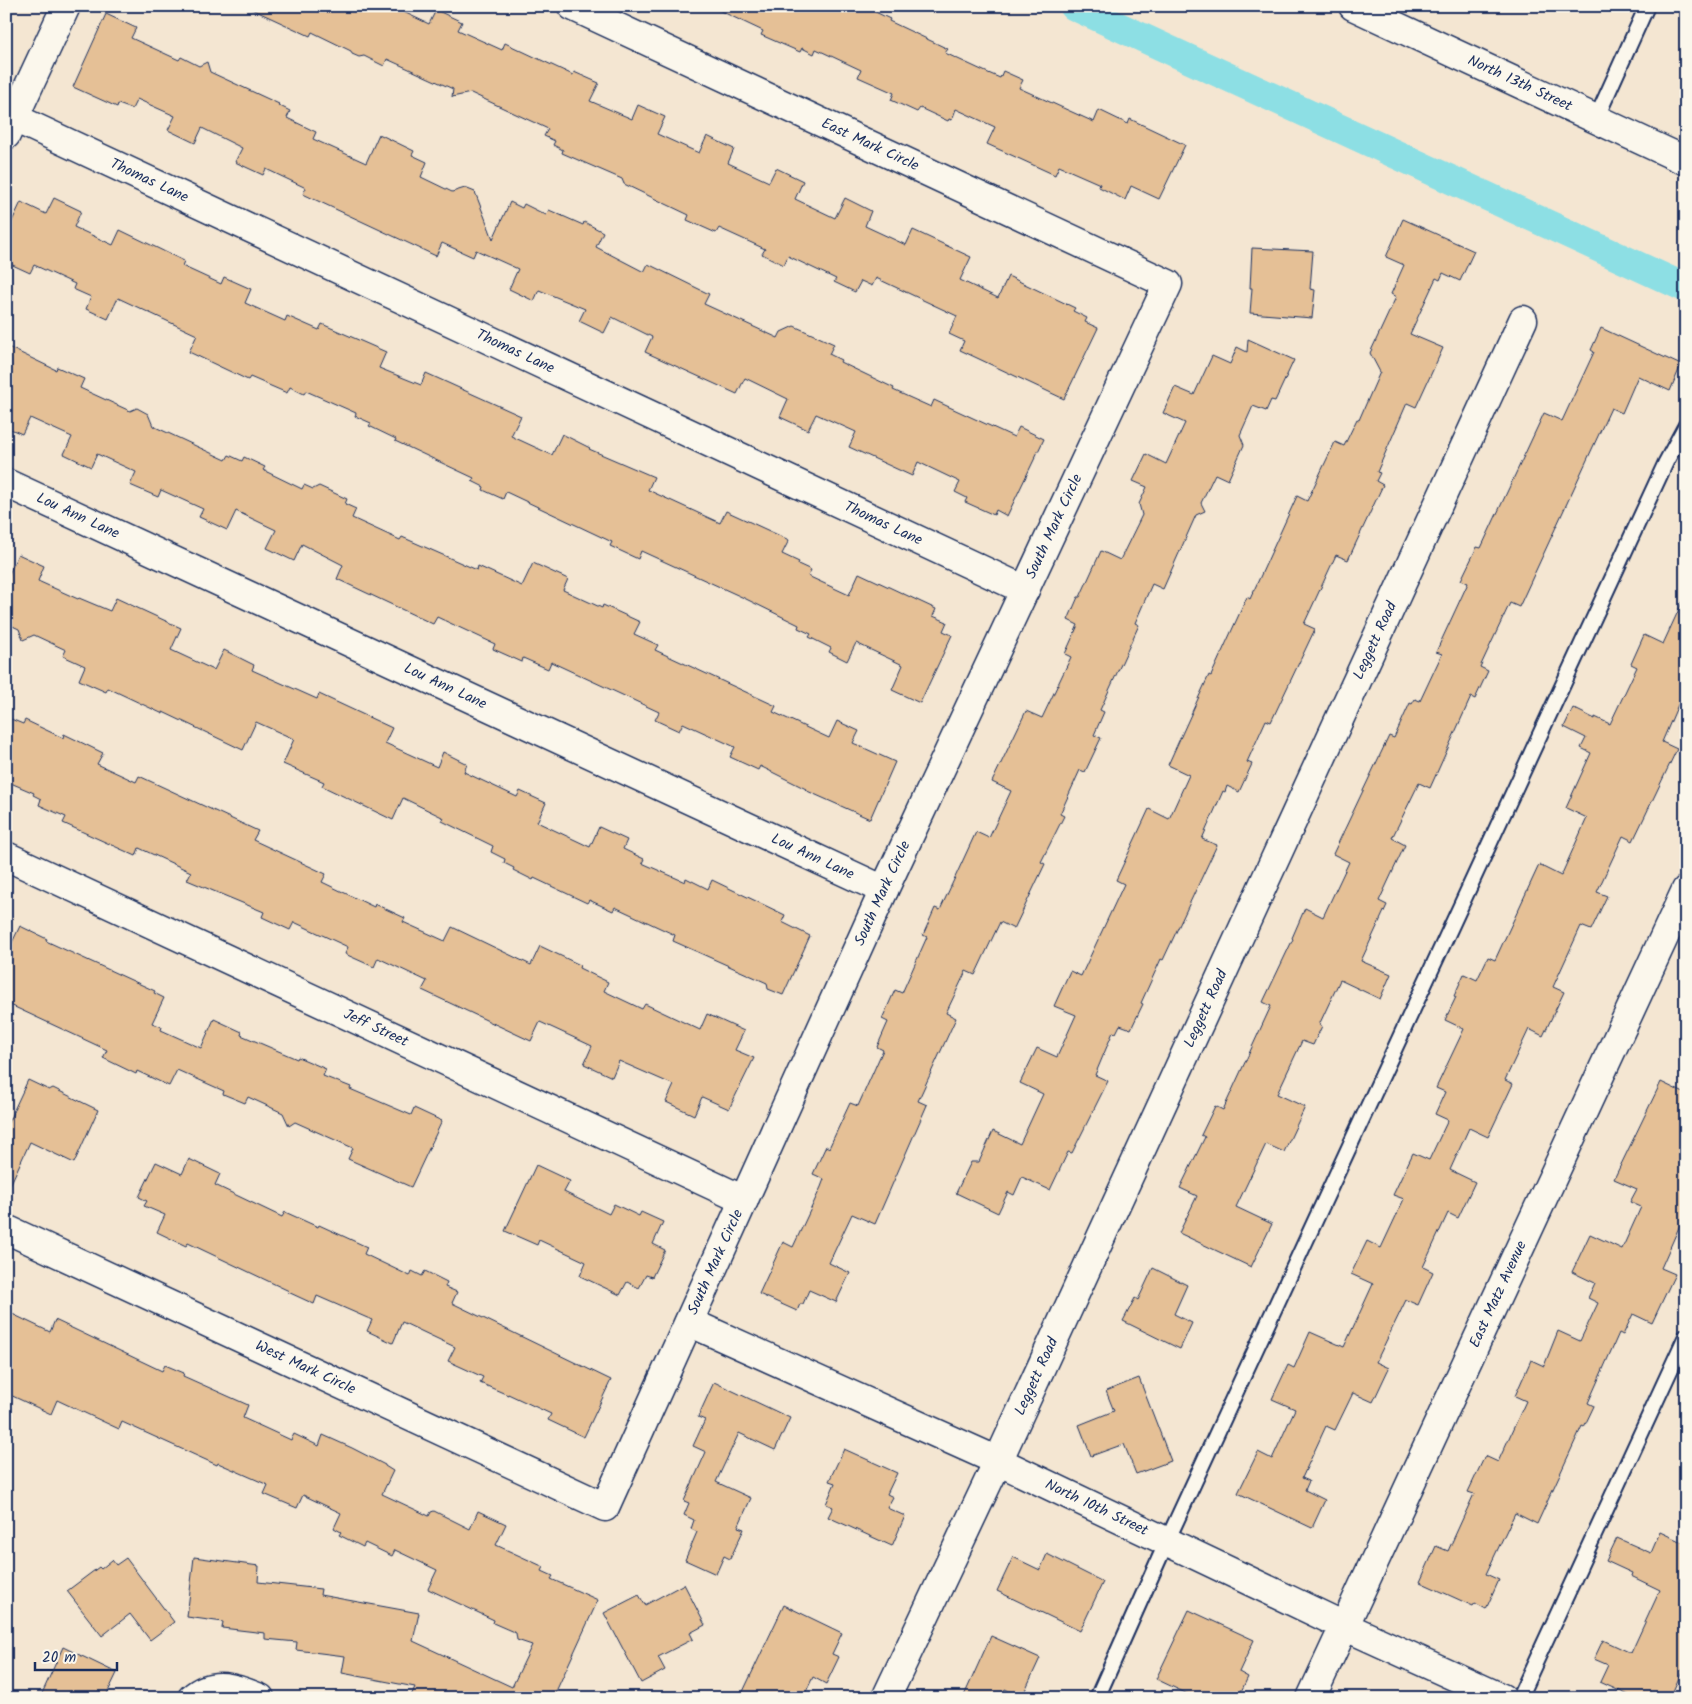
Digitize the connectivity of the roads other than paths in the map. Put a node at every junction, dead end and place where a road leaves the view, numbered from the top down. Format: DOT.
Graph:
graph roads {
  1 [pos="66,6"];
  2 [pos="572,6"];
  3 [pos="1353,6"];
  4 [pos="1647,6"];
  5 [pos="1596,119"];
  6 [pos="9,122"];
  7 [pos="1686,160"];
  8 [pos="1168,284"];
  9 [pos="1523,320"];
  10 [pos="1686,425"];
  11 [pos="6,484"];
  12 [pos="1025,590"];
  13 [pos="6,856"];
  14 [pos="884,890"];
  15 [pos="1686,890"];
  16 [pos="744,1200"];
  17 [pos="6,1229"];
  18 [pos="689,1322"];
  19 [pos="1686,1336"];
  20 [pos="998,1461"];
  21 [pos="605,1508"];
  22 [pos="1167,1541"];
  23 [pos="1344,1626"];
  24 [pos="194,1696"];
  25 [pos="260,1698"];
  26 [pos="886,1698"];
  27 [pos="1097,1698"];
  28 [pos="1311,1698"];
  29 [pos="1502,1698"];
  30 [pos="1519,1698"];
  1 -- 6 [label="street"];
  2 -- 8 [label="street, East Mark Circle"];
  3 -- 5 [label="street, North 13th Street"];
  4 -- 5 [label="lane"];
  5 -- 7 [label="street, North 13th Street"];
  6 -- 12 [label="street, Thomas Lane"];
  8 -- 12 [label="street, South Mark Circle"];
  9 -- 20 [label="street, Leggett Road"];
  10 -- 22 [label="lane"];
  11 -- 14 [label="street, Lou Ann Lane"];
  12 -- 14 [label="street, South Mark Circle"];
  13 -- 16 [label="street, Jeff Street"];
  14 -- 16 [label="street, South Mark Circle"];
  15 -- 23 [label="street, East Matz Avenue"];
  16 -- 18 [label="street, South Mark Circle"];
  17 -- 21 [label="street, West Mark Circle"];
  18 -- 20 [label="street, North 10th Street"];
  18 -- 21 [label="street, South Mark Circle"];
  19 -- 30 [label="lane"];
  20 -- 22 [label="street, North 10th Street"];
  20 -- 26 [label="street, Leggett Road"];
  22 -- 23 [label="street, North 10th Street"];
  22 -- 27 [label="lane"];
  23 -- 28 [label="street, East Matz Avenue"];
  23 -- 29 [label="street, North 10th Street"];
  24 -- 25 [label="street"];
}
